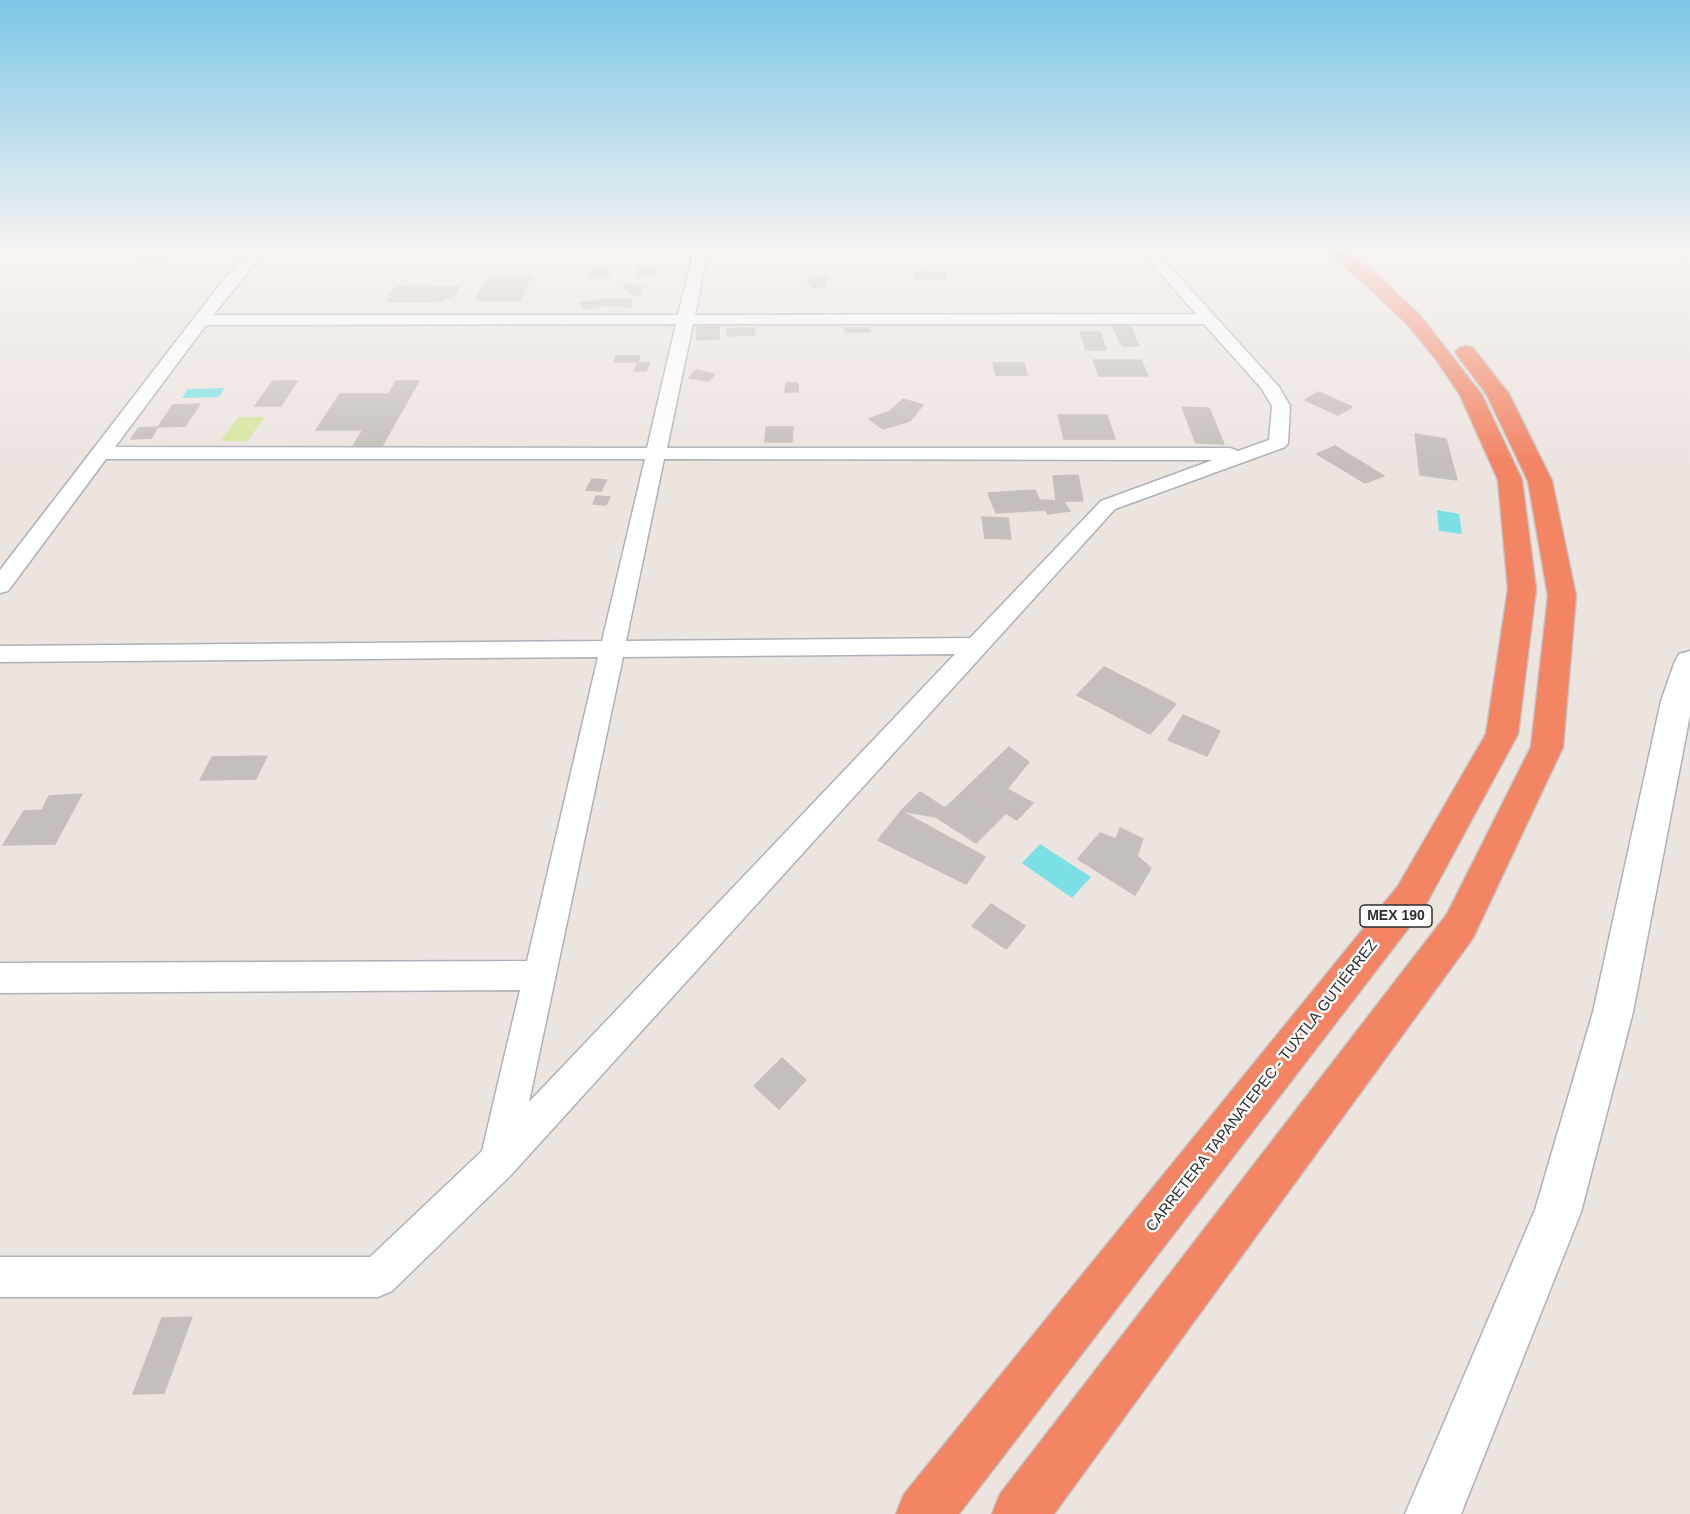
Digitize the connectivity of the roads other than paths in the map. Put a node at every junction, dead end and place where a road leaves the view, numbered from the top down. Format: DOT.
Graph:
graph roads {
  1 [pos="202,320"];
  2 [pos="686,320"];
  3 [pos="1210,321"];
  4 [pos="1414,321"];
  5 [pos="1439,321"];
  6 [pos="100,453"];
  7 [pos="656,454"];
  8 [pos="1248,454"];
  9 [pos="0,586"];
  10 [pos="976,646"];
  11 [pos="612,651"];
  12 [pos="0,654"];
  13 [pos="1690,661"];
  14 [pos="540,975"];
  15 [pos="0,978"];
  16 [pos="498,1162"];
  17 [pos="0,1277"];
  18 [pos="924,1514"];
  19 [pos="1020,1514"];
  20 [pos="1433,1514"];
  1 -- 6 [label="street"];
  2 -- 7 [label="street"];
  3 -- 8 [label="street"];
  4 -- 18 [label="highway, CARRETERA TAPANATEPEC - TUXTLA GUTIÉRREZ / MEX 190"];
  5 -- 19 [label="highway, MEX 190"];
  6 -- 7 [label="street"];
  6 -- 9 [label="street"];
  7 -- 8 [label="street"];
  7 -- 11 [label="street"];
  8 -- 10 [label="street"];
  10 -- 11 [label="street"];
  10 -- 16 [label="street"];
  11 -- 12 [label="street"];
  11 -- 14 [label="street"];
  13 -- 20 [label="main road"];
  14 -- 15 [label="street"];
  14 -- 16 [label="street"];
  16 -- 17 [label="street"];
}
